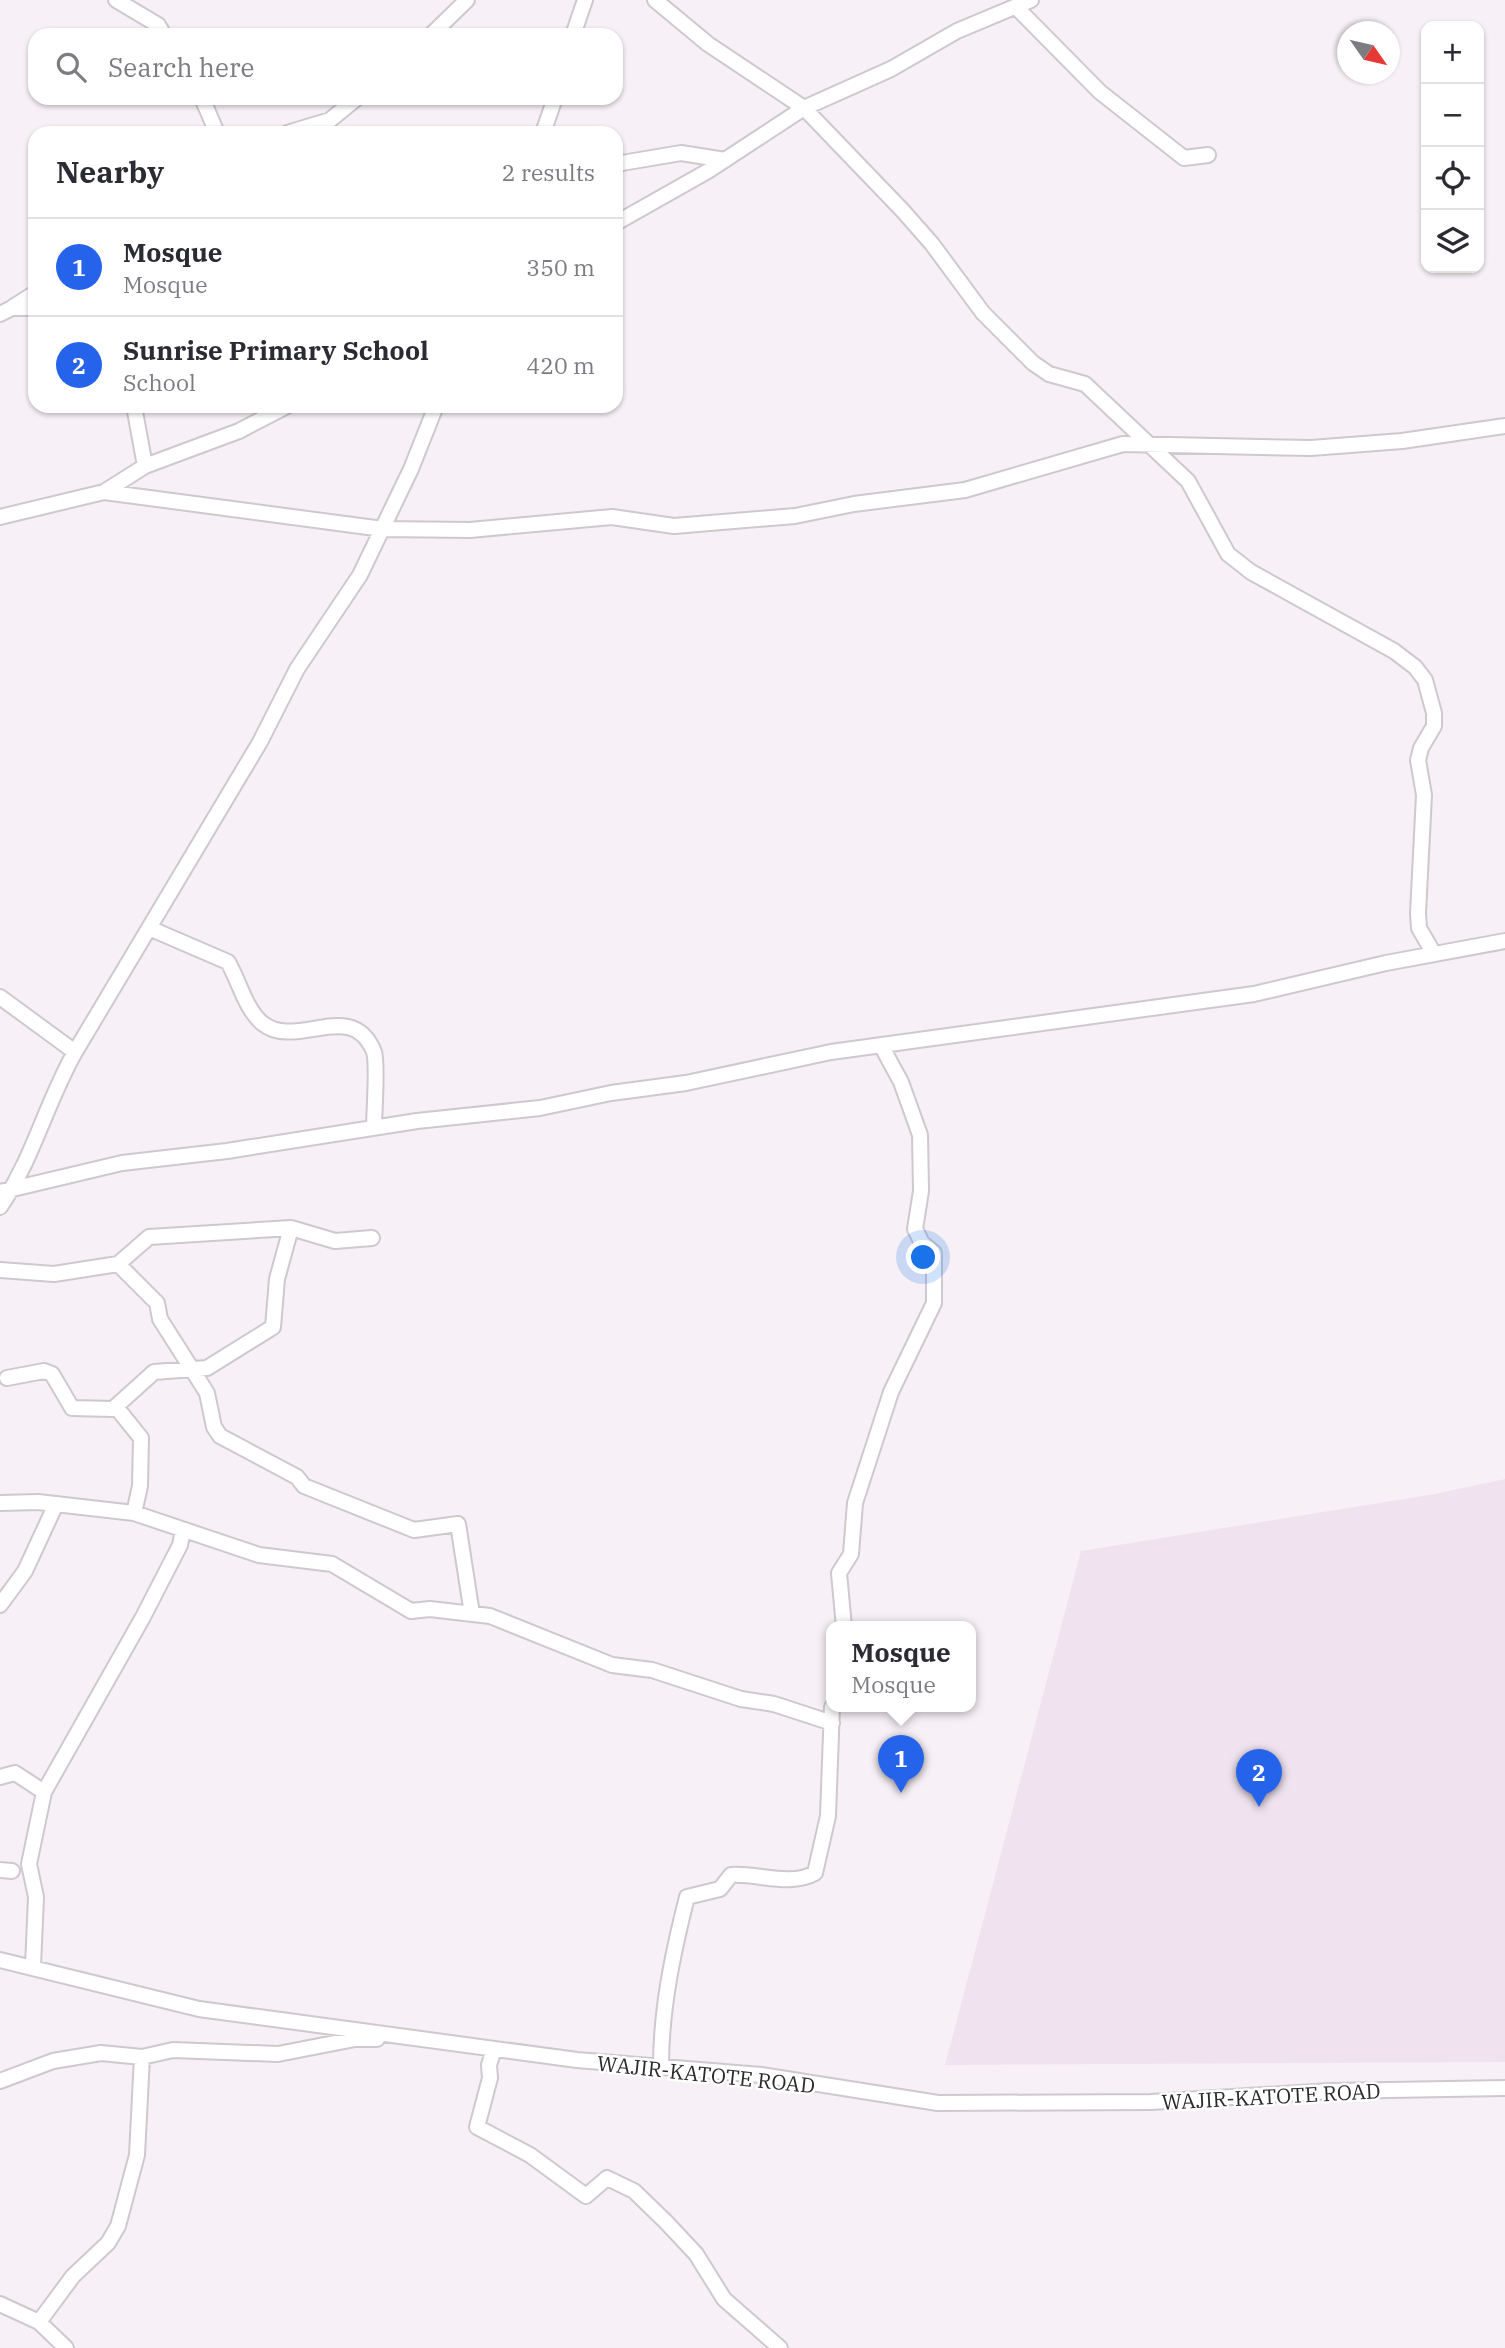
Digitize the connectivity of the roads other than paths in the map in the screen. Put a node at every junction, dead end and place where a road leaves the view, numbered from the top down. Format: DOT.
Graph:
graph roads {
  1 [pos="116,0"];
  2 [pos="585,0"];
  3 [pos="655,0"];
  4 [pos="1031,0"];
  5 [pos="461,2"];
  6 [pos="1017,8"];
  7 [pos="160,28"];
  8 [pos="437,28"];
  9 [pos="575,28"];
  10 [pos="205,105"];
  11 [pos="348,105"];
  12 [pos="553,105"];
  13 [pos="804,108"];
  14 [pos="214,126"];
  15 [pos="310,126"];
  16 [pos="545,126"];
  17 [pos="1208,155"];
  18 [pos="725,160"];
  19 [pos="623,163"];
  20 [pos="623,219"];
  21 [pos="28,297"];
  22 [pos="28,309"];
  23 [pos="6,311"];
  24 [pos="135,413"];
  25 [pos="274,413"];
  26 [pos="433,413"];
  27 [pos="1505,426"];
  28 [pos="1151,444"];
  29 [pos="145,467"];
  30 [pos="104,492"];
  31 [pos="2,514"];
  32 [pos="383,529"];
  33 [pos="149,928"];
  34 [pos="1505,941"];
  35 [pos="1434,954"];
  36 [pos="0,997"];
  37 [pos="882,1046"];
  38 [pos="75,1052"];
  39 [pos="374,1128"];
  40 [pos="6,1191"];
  41 [pos="0,1207"];
  42 [pos="291,1228"];
  43 [pos="372,1238"];
  44 [pos="118,1264"];
  45 [pos="0,1270"];
  46 [pos="195,1370"];
  47 [pos="7,1378"];
  48 [pos="116,1407"];
  49 [pos="0,1503"];
  50 [pos="55,1504"];
  51 [pos="134,1513"];
  52 [pos="183,1530"];
  53 [pos="0,1605"];
  54 [pos="472,1614"];
  55 [pos="843,1621"];
  56 [pos="832,1712"];
  57 [pos="832,1723"];
  58 [pos="0,1777"];
  59 [pos="44,1792"];
  60 [pos="0,1960"];
  61 [pos="33,1966"];
  62 [pos="431,2040"];
  63 [pos="494,2049"];
  64 [pos="142,2057"];
  65 [pos="0,2066"];
  66 [pos="661,2066"];
  67 [pos="6,2079"];
  68 [pos="1505,2088"];
  69 [pos="0,2304"];
  70 [pos="39,2322"];
  71 [pos="66,2348"];
  72 [pos="780,2348"];
  1 -- 7 [label="street"];
  2 -- 9 [label="street"];
  3 -- 13 [label="street"];
  4 -- 6 [label="street"];
  5 -- 8 [label="street"];
  6 -- 13 [label="street"];
  6 -- 17 [label="street"];
  10 -- 14 [label="street"];
  11 -- 15 [label="street"];
  12 -- 16 [label="street"];
  13 -- 18 [label="street"];
  13 -- 28 [label="street"];
  18 -- 19 [label="street"];
  18 -- 20 [label="street"];
  21 -- 23 [label="street"];
  22 -- 23 [label="street"];
  24 -- 29 [label="street"];
  25 -- 29 [label="street"];
  26 -- 32 [label="street"];
  27 -- 28 [label="street"];
  28 -- 32 [label="street"];
  28 -- 35 [label="street"];
  29 -- 30 [label="street"];
  30 -- 31 [label="street"];
  30 -- 32 [label="street"];
  32 -- 33 [label="street"];
  33 -- 38 [label="street"];
  33 -- 39 [label="street"];
  34 -- 35 [label="street"];
  35 -- 37 [label="street"];
  36 -- 38 [label="street"];
  37 -- 39 [label="street"];
  37 -- 55 [label="street"];
  38 -- 40 [label="street"];
  39 -- 40 [label="street"];
  40 -- 41 [label="street"];
  42 -- 43 [label="street"];
  42 -- 44 [label="street"];
  42 -- 46 [label="street"];
  44 -- 45 [label="street"];
  44 -- 46 [label="street"];
  46 -- 48 [label="street"];
  46 -- 54 [label="street"];
  47 -- 48 [label="street"];
  48 -- 51 [label="street"];
  49 -- 50 [label="street"];
  50 -- 51 [label="street"];
  50 -- 53 [label="street"];
  51 -- 52 [label="street"];
  52 -- 54 [label="street"];
  52 -- 59 [label="street"];
  54 -- 57 [label="street"];
  56 -- 57 [label="street"];
  57 -- 66 [label="street"];
  58 -- 59 [label="street"];
  59 -- 61 [label="street"];
  60 -- 61 [label="street, WAJIR-KATOTE ROAD"];
  61 -- 62 [label="street, WAJIR-KATOTE ROAD"];
  62 -- 63 [label="street, WAJIR-KATOTE ROAD"];
  62 -- 64 [label="street"];
  63 -- 66 [label="street, WAJIR-KATOTE ROAD"];
  63 -- 72 [label="street"];
  64 -- 67 [label="street"];
  64 -- 70 [label="street"];
  65 -- 67 [label="street"];
  66 -- 68 [label="street, WAJIR-KATOTE ROAD"];
  69 -- 70 [label="street"];
  70 -- 71 [label="street"];
}
